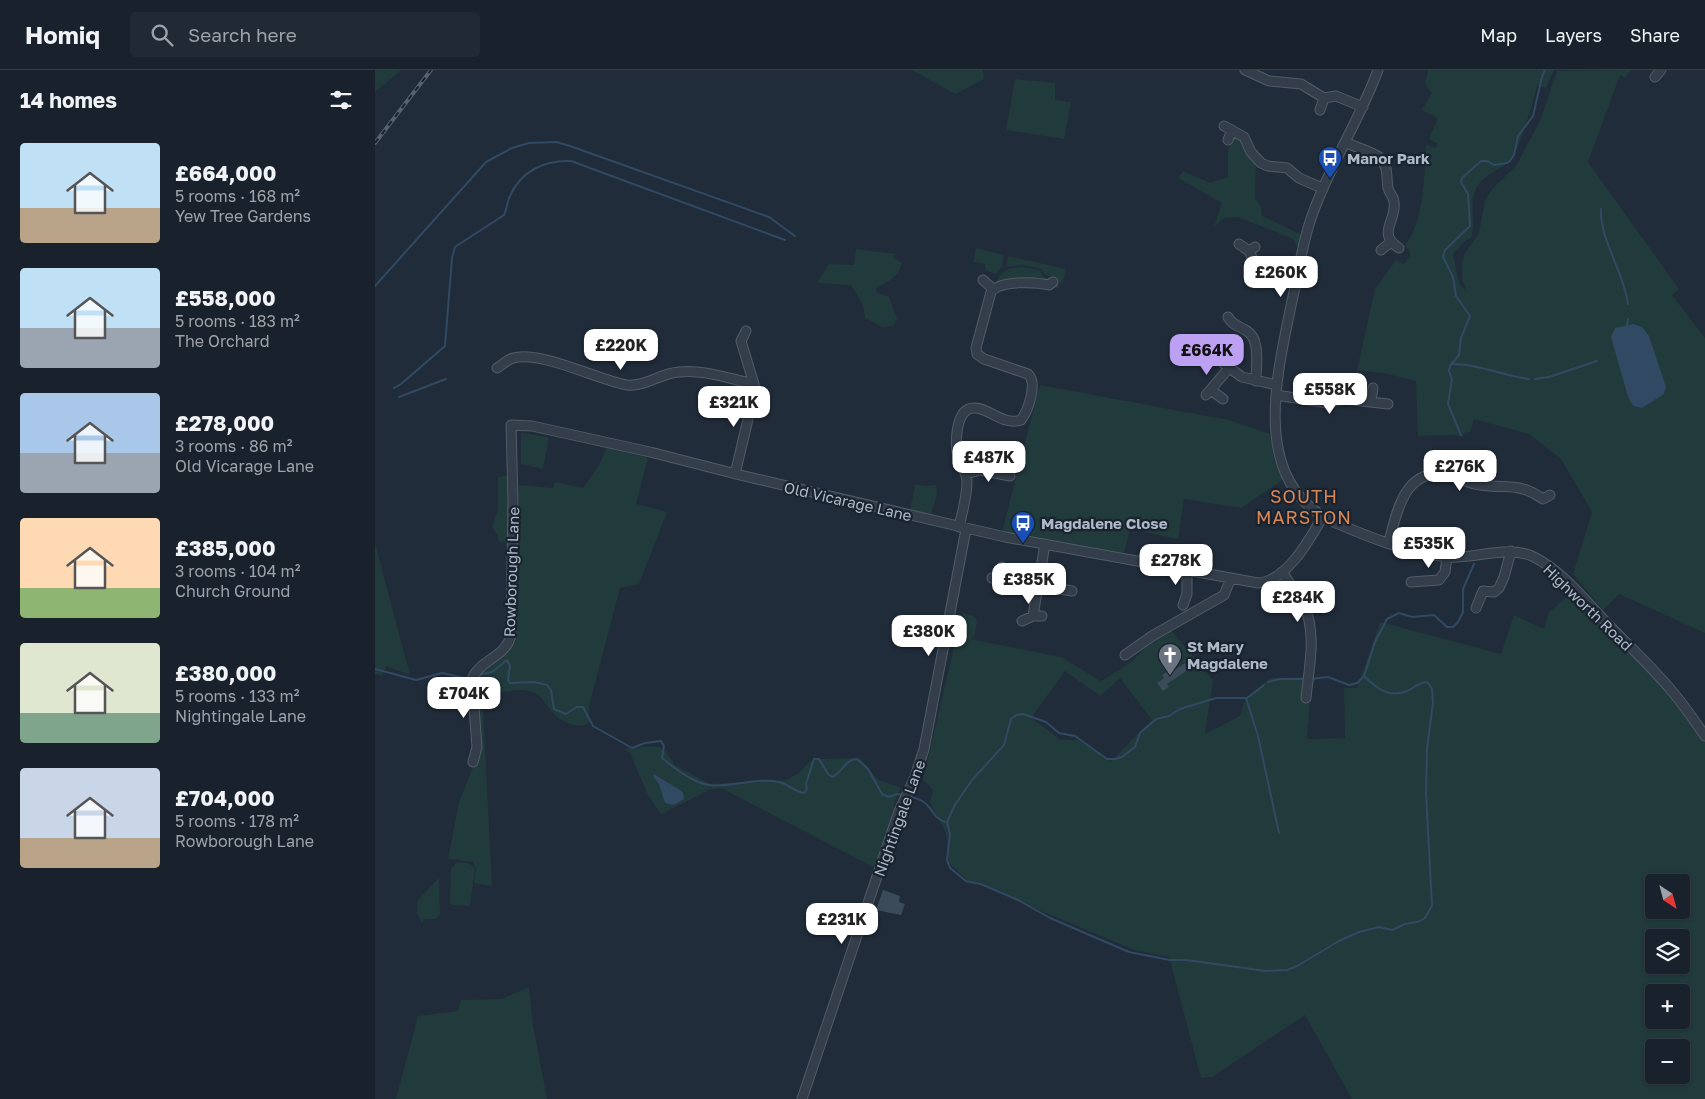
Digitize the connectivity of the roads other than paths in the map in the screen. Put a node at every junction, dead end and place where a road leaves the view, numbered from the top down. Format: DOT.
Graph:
graph roads {
  1 [pos="1245,70"];
  2 [pos="1378,70"];
  3 [pos="1325,98"];
  4 [pos="1363,107"];
  5 [pos="1320,110"];
  6 [pos="1228,140"];
  7 [pos="1345,142"];
  8 [pos="1323,188"];
  9 [pos="1391,242"];
  10 [pos="1239,244"];
  11 [pos="1399,248"];
  12 [pos="1381,250"];
  13 [pos="1298,276"];
  14 [pos="983,280"];
  15 [pos="1053,282"];
  16 [pos="993,289"];
  17 [pos="1228,323"];
  18 [pos="746,331"];
  19 [pos="497,368"];
  20 [pos="1256,381"];
  21 [pos="754,384"];
  22 [pos="1277,385"];
  23 [pos="1373,388"];
  24 [pos="1276,395"];
  25 [pos="1223,399"];
  26 [pos="1371,401"];
  27 [pos="1388,404"];
  28 [pos="511,424"];
  29 [pos="735,474"];
  30 [pos="967,474"];
  31 [pos="1010,476"];
  32 [pos="1545,500"];
  33 [pos="1323,516"];
  34 [pos="962,528"];
  35 [pos="1389,542"];
  36 [pos="1045,544"];
  37 [pos="1511,551"];
  38 [pos="1447,557"];
  39 [pos="1002,567"];
  40 [pos="1187,570"];
  41 [pos="1282,572"];
  42 [pos="1231,578"];
  43 [pos="1411,582"];
  44 [pos="1037,586"];
  45 [pos="1072,591"];
  46 [pos="1183,605"];
  47 [pos="1476,608"];
  48 [pos="1033,616"];
  49 [pos="1043,616"];
  50 [pos="1022,621"];
  51 [pos="1125,655"];
  52 [pos="1306,698"];
  53 [pos="1705,736"];
  54 [pos="473,762"];
  55 [pos="802,1099"];
  1 -- 3 [label="street"];
  2 -- 4 [label="street, Highworth Road"];
  3 -- 4 [label="street"];
  3 -- 5 [label="street"];
  4 -- 7 [label="street, Highworth Road"];
  6 -- 8 [label="street"];
  7 -- 8 [label="street, Highworth Road"];
  7 -- 9 [label="street"];
  8 -- 13 [label="street, Highworth Road"];
  9 -- 11 [label="street"];
  9 -- 12 [label="street"];
  10 -- 13 [label="street"];
  13 -- 22 [label="street, Highworth Road"];
  14 -- 16 [label="street"];
  15 -- 16 [label="street"];
  16 -- 30 [label="street"];
  17 -- 20 [label="street"];
  18 -- 21 [label="street"];
  19 -- 21 [label="street"];
  20 -- 22 [label="street"];
  20 -- 25 [label="street"];
  21 -- 29 [label="street"];
  22 -- 24 [label="street, Highworth Road"];
  23 -- 26 [label="street"];
  24 -- 26 [label="street"];
  24 -- 33 [label="street, Highworth Road"];
  26 -- 27 [label="street"];
  28 -- 29 [label="street, Old Vicarage Lane"];
  28 -- 54 [label="street, Rowborough Lane"];
  29 -- 34 [label="street, Old Vicarage Lane"];
  30 -- 31 [label="street"];
  30 -- 34 [label="street"];
  32 -- 35 [label="street"];
  33 -- 35 [label="street, Highworth Road"];
  33 -- 41 [label="street, Old Vicarage Lane"];
  34 -- 36 [label="street, Old Vicarage Lane"];
  34 -- 55 [label="street, Nightingale Lane"];
  35 -- 38 [label="street, Highworth Road"];
  36 -- 40 [label="street, Old Vicarage Lane"];
  36 -- 44 [label="street"];
  37 -- 38 [label="street, Highworth Road"];
  37 -- 47 [label="street"];
  37 -- 53 [label="street, Highworth Road"];
  38 -- 43 [label="street"];
  39 -- 44 [label="street"];
  40 -- 42 [label="street, Old Vicarage Lane"];
  40 -- 46 [label="street"];
  41 -- 42 [label="street, Old Vicarage Lane"];
  41 -- 52 [label="street"];
  42 -- 51 [label="street"];
  44 -- 45 [label="street"];
  44 -- 48 [label="street"];
  48 -- 49 [label="street"];
  48 -- 50 [label="street"];
}
